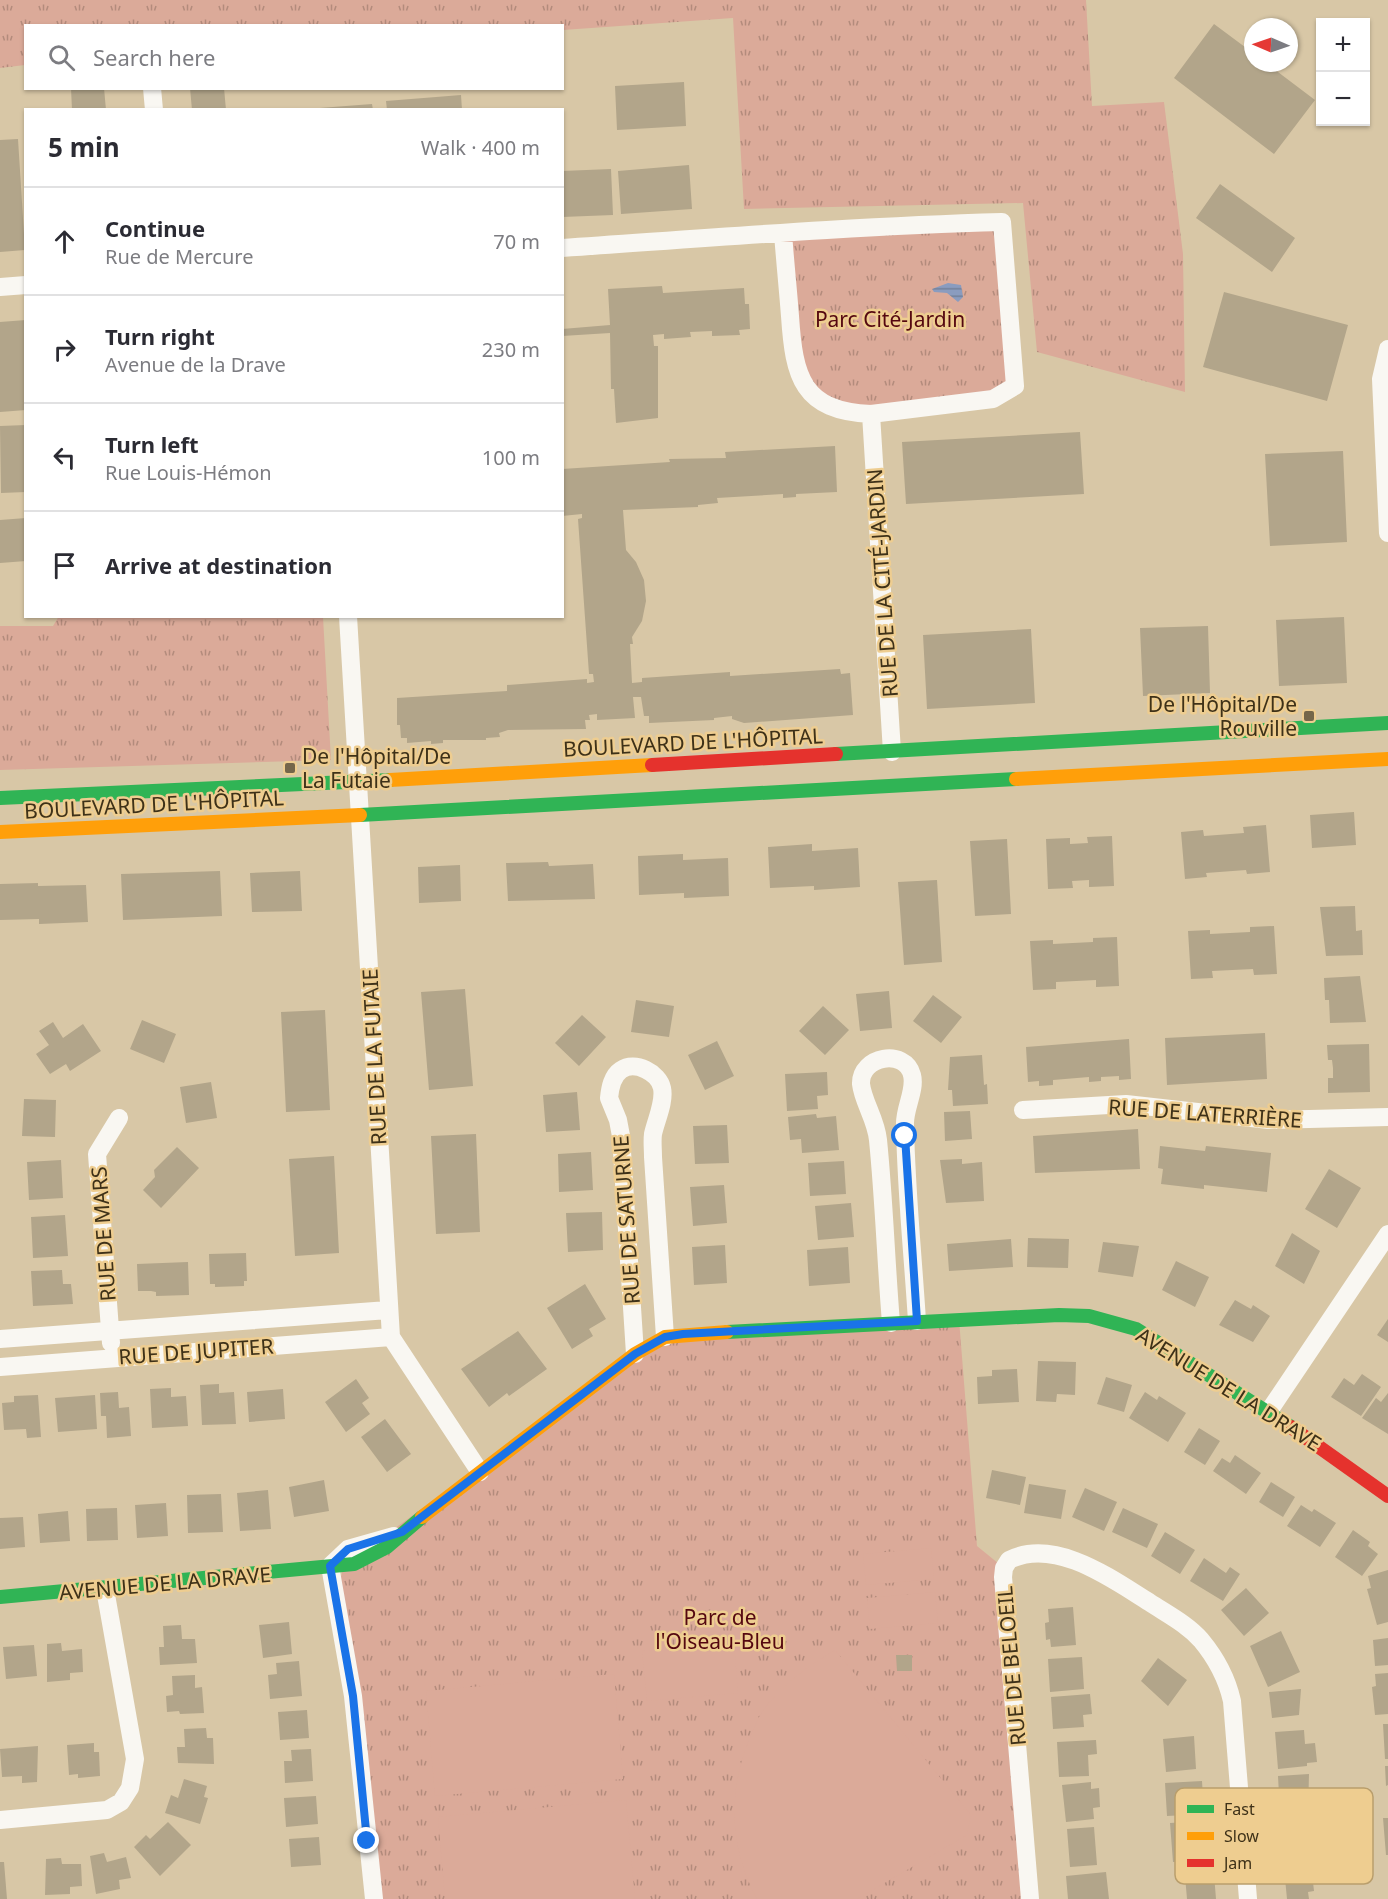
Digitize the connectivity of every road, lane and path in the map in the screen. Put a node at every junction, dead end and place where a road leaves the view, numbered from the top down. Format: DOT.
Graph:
graph roads {
  1 [pos="153,90"];
  2 [pos="154,108"];
  3 [pos="783,233"];
  4 [pos="564,248"];
  5 [pos="24,285"];
  6 [pos="0,287"];
  7 [pos="1388,349"];
  8 [pos="871,414"];
  9 [pos="1388,533"];
  10 [pos="348,618"];
  11 [pos="1388,723"];
  12 [pos="892,752"];
  13 [pos="1388,759"];
  14 [pos="359,781"];
  15 [pos="0,798"];
  16 [pos="360,815"];
  17 [pos="0,832"];
  18 [pos="1023,1110"];
  19 [pos="120,1118"];
  20 [pos="1388,1118"];
  21 [pos="1388,1234"];
  22 [pos="388,1310"];
  23 [pos="917,1321"];
  24 [pos="891,1323"];
  25 [pos="110,1331"];
  26 [pos="391,1337"];
  27 [pos="665,1337"];
  28 [pos="0,1339"];
  29 [pos="635,1354"];
  30 [pos="112,1357"];
  31 [pos="0,1367"];
  32 [pos="1269,1411"];
  33 [pos="480,1472"];
  34 [pos="1388,1496"];
  35 [pos="402,1532"];
  36 [pos="330,1566"];
  37 [pos="105,1589"];
  38 [pos="0,1597"];
  39 [pos="1239,1788"];
  40 [pos="0,1820"];
  41 [pos="1247,1884"];
  42 [pos="374,1899"];
  43 [pos="1030,1899"];
  44 [pos="1248,1899"];
  1 -- 2 [label="street"];
  3 -- 4 [label="street"];
  3 -- 8 [label="street"];
  3 -- 8 [label="street"];
  5 -- 6 [label="street"];
  7 -- 9 [label="street"];
  8 -- 12 [label="street, RUE DE LA CITÉ-JARDIN"];
  10 -- 14 [label="street, RUE DE LA FUTAIE"];
  11 -- 12 [label="main road, BOULEVARD DE L'HÔPITAL"];
  12 -- 14 [label="main road, BOULEVARD DE L'HÔPITAL"];
  13 -- 16 [label="main road, BOULEVARD DE L'HÔPITAL"];
  14 -- 15 [label="main road, BOULEVARD DE L'HÔPITAL"];
  14 -- 16 [label="street, RUE DE LA FUTAIE"];
  16 -- 17 [label="main road, BOULEVARD DE L'HÔPITAL"];
  16 -- 22 [label="street, RUE DE LA FUTAIE"];
  18 -- 20 [label="street, RUE DE LATERRIÈRE"];
  19 -- 25 [label="street, RUE DE MARS"];
  21 -- 32 [label="street"];
  22 -- 25 [label="street, RUE DE JUPITER"];
  22 -- 26 [label="street, RUE DE LA FUTAIE"];
  23 -- 24 [label="main road, AVENUE DE LA DRAVE"];
  23 -- 24 [label="street"];
  23 -- 32 [label="main road, AVENUE DE LA DRAVE"];
  24 -- 27 [label="main road, AVENUE DE LA DRAVE"];
  25 -- 28 [label="street, RUE DE JUPITER"];
  25 -- 30 [label="street, RUE DE MARS"];
  26 -- 30 [label="street, RUE DE JUPITER"];
  26 -- 33 [label="street, RUE DE LA FUTAIE"];
  27 -- 29 [label="main road, AVENUE DE LA DRAVE"];
  27 -- 29 [label="street, RUE DE SATURNE"];
  29 -- 33 [label="main road, AVENUE DE LA DRAVE"];
  30 -- 31 [label="street, RUE DE JUPITER"];
  32 -- 34 [label="main road, AVENUE DE LA DRAVE"];
  33 -- 35 [label="main road, AVENUE DE LA DRAVE"];
  35 -- 36 [label="street, AVENUE DE LA DRAVE"];
  36 -- 37 [label="main road, AVENUE DE LA DRAVE"];
  36 -- 42 [label="street"];
  37 -- 38 [label="main road, AVENUE DE LA DRAVE"];
  37 -- 40 [label="street"];
  39 -- 43 [label="street, RUE DE BELOEIL"];
  41 -- 44 [label="street, RUE DE BELOEIL"];
}
